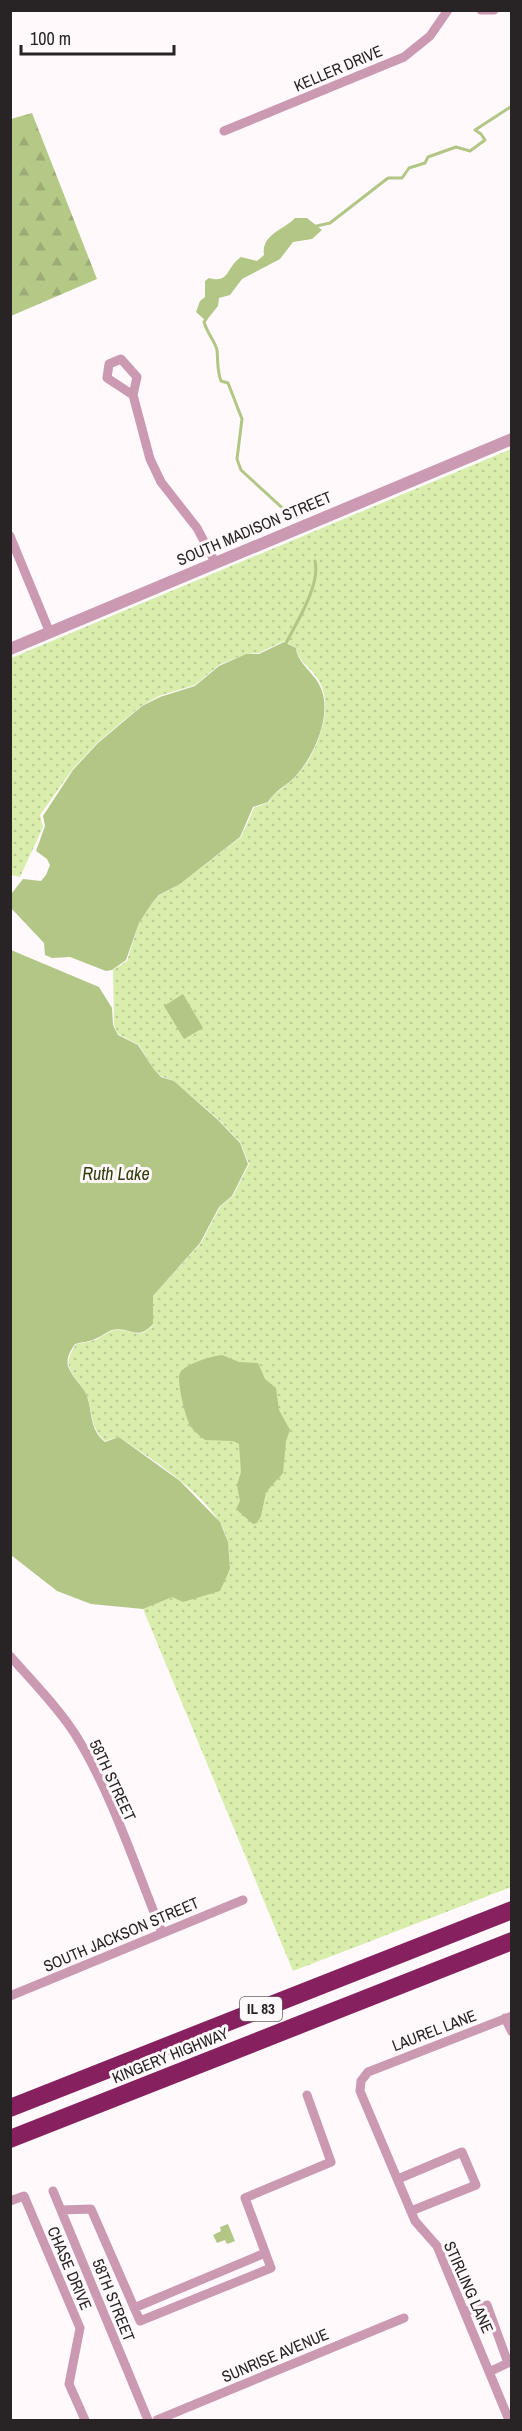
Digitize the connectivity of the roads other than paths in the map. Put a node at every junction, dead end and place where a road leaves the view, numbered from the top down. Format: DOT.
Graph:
graph roads {
  1 [pos="448,10"];
  2 [pos="481,10"];
  3 [pos="494,10"];
  4 [pos="224,132"];
  5 [pos="133,395"];
  6 [pos="512,440"];
  7 [pos="10,536"];
  8 [pos="215,562"];
  9 [pos="50,633"];
  10 [pos="10,649"];
  11 [pos="10,1656"];
  12 [pos="243,1900"];
  13 [pos="512,1910"];
  14 [pos="162,1932"];
  15 [pos="512,1941"];
  16 [pos="10,1996"];
  17 [pos="508,2017"];
  18 [pos="512,2032"];
  19 [pos="368,2072"];
  20 [pos="307,2095"];
  21 [pos="10,2108"];
  22 [pos="10,2139"];
  23 [pos="398,2179"];
  24 [pos="53,2191"];
  25 [pos="10,2201"];
  26 [pos="62,2210"];
  27 [pos="411,2211"];
  28 [pos="265,2253"];
  29 [pos="134,2308"];
  30 [pos="464,2312"];
  31 [pos="404,2318"];
  32 [pos="489,2372"];
  33 [pos="85,2421"];
  34 [pos="148,2421"];
  35 [pos="157,2421"];
  36 [pos="509,2421"];
  1 -- 4 [label="street, KELLER DRIVE"];
  2 -- 3 [label="street"];
  5 -- 8 [label="street"];
  6 -- 8 [label="street, SOUTH MADISON STREET"];
  7 -- 9 [label="street"];
  8 -- 9 [label="street, SOUTH MADISON STREET"];
  9 -- 10 [label="street, SOUTH MADISON STREET"];
  11 -- 14 [label="street, 58TH STREET"];
  12 -- 14 [label="street, SOUTH JACKSON STREET"];
  13 -- 21 [label="highway, KINGERY HIGHWAY / IL 83"];
  14 -- 16 [label="street, SOUTH JACKSON STREET"];
  15 -- 22 [label="highway, KINGERY HIGHWAY / IL 83"];
  17 -- 18 [label="street"];
  17 -- 19 [label="street, LAUREL LANE"];
  19 -- 23 [label="street, STIRLING LANE"];
  20 -- 28 [label="street"];
  23 -- 27 [label="street, STIRLING LANE"];
  23 -- 27 [label="street"];
  24 -- 26 [label="street, 58TH STREET"];
  25 -- 33 [label="street, CHASE DRIVE"];
  26 -- 29 [label="street"];
  26 -- 34 [label="street, 58TH STREET"];
  27 -- 30 [label="street, STIRLING LANE"];
  28 -- 29 [label="street"];
  28 -- 29 [label="street"];
  30 -- 32 [label="street, STIRLING LANE"];
  30 -- 32 [label="street"];
  31 -- 35 [label="street, SUNRISE AVENUE"];
  32 -- 36 [label="street, STIRLING LANE"];
}
